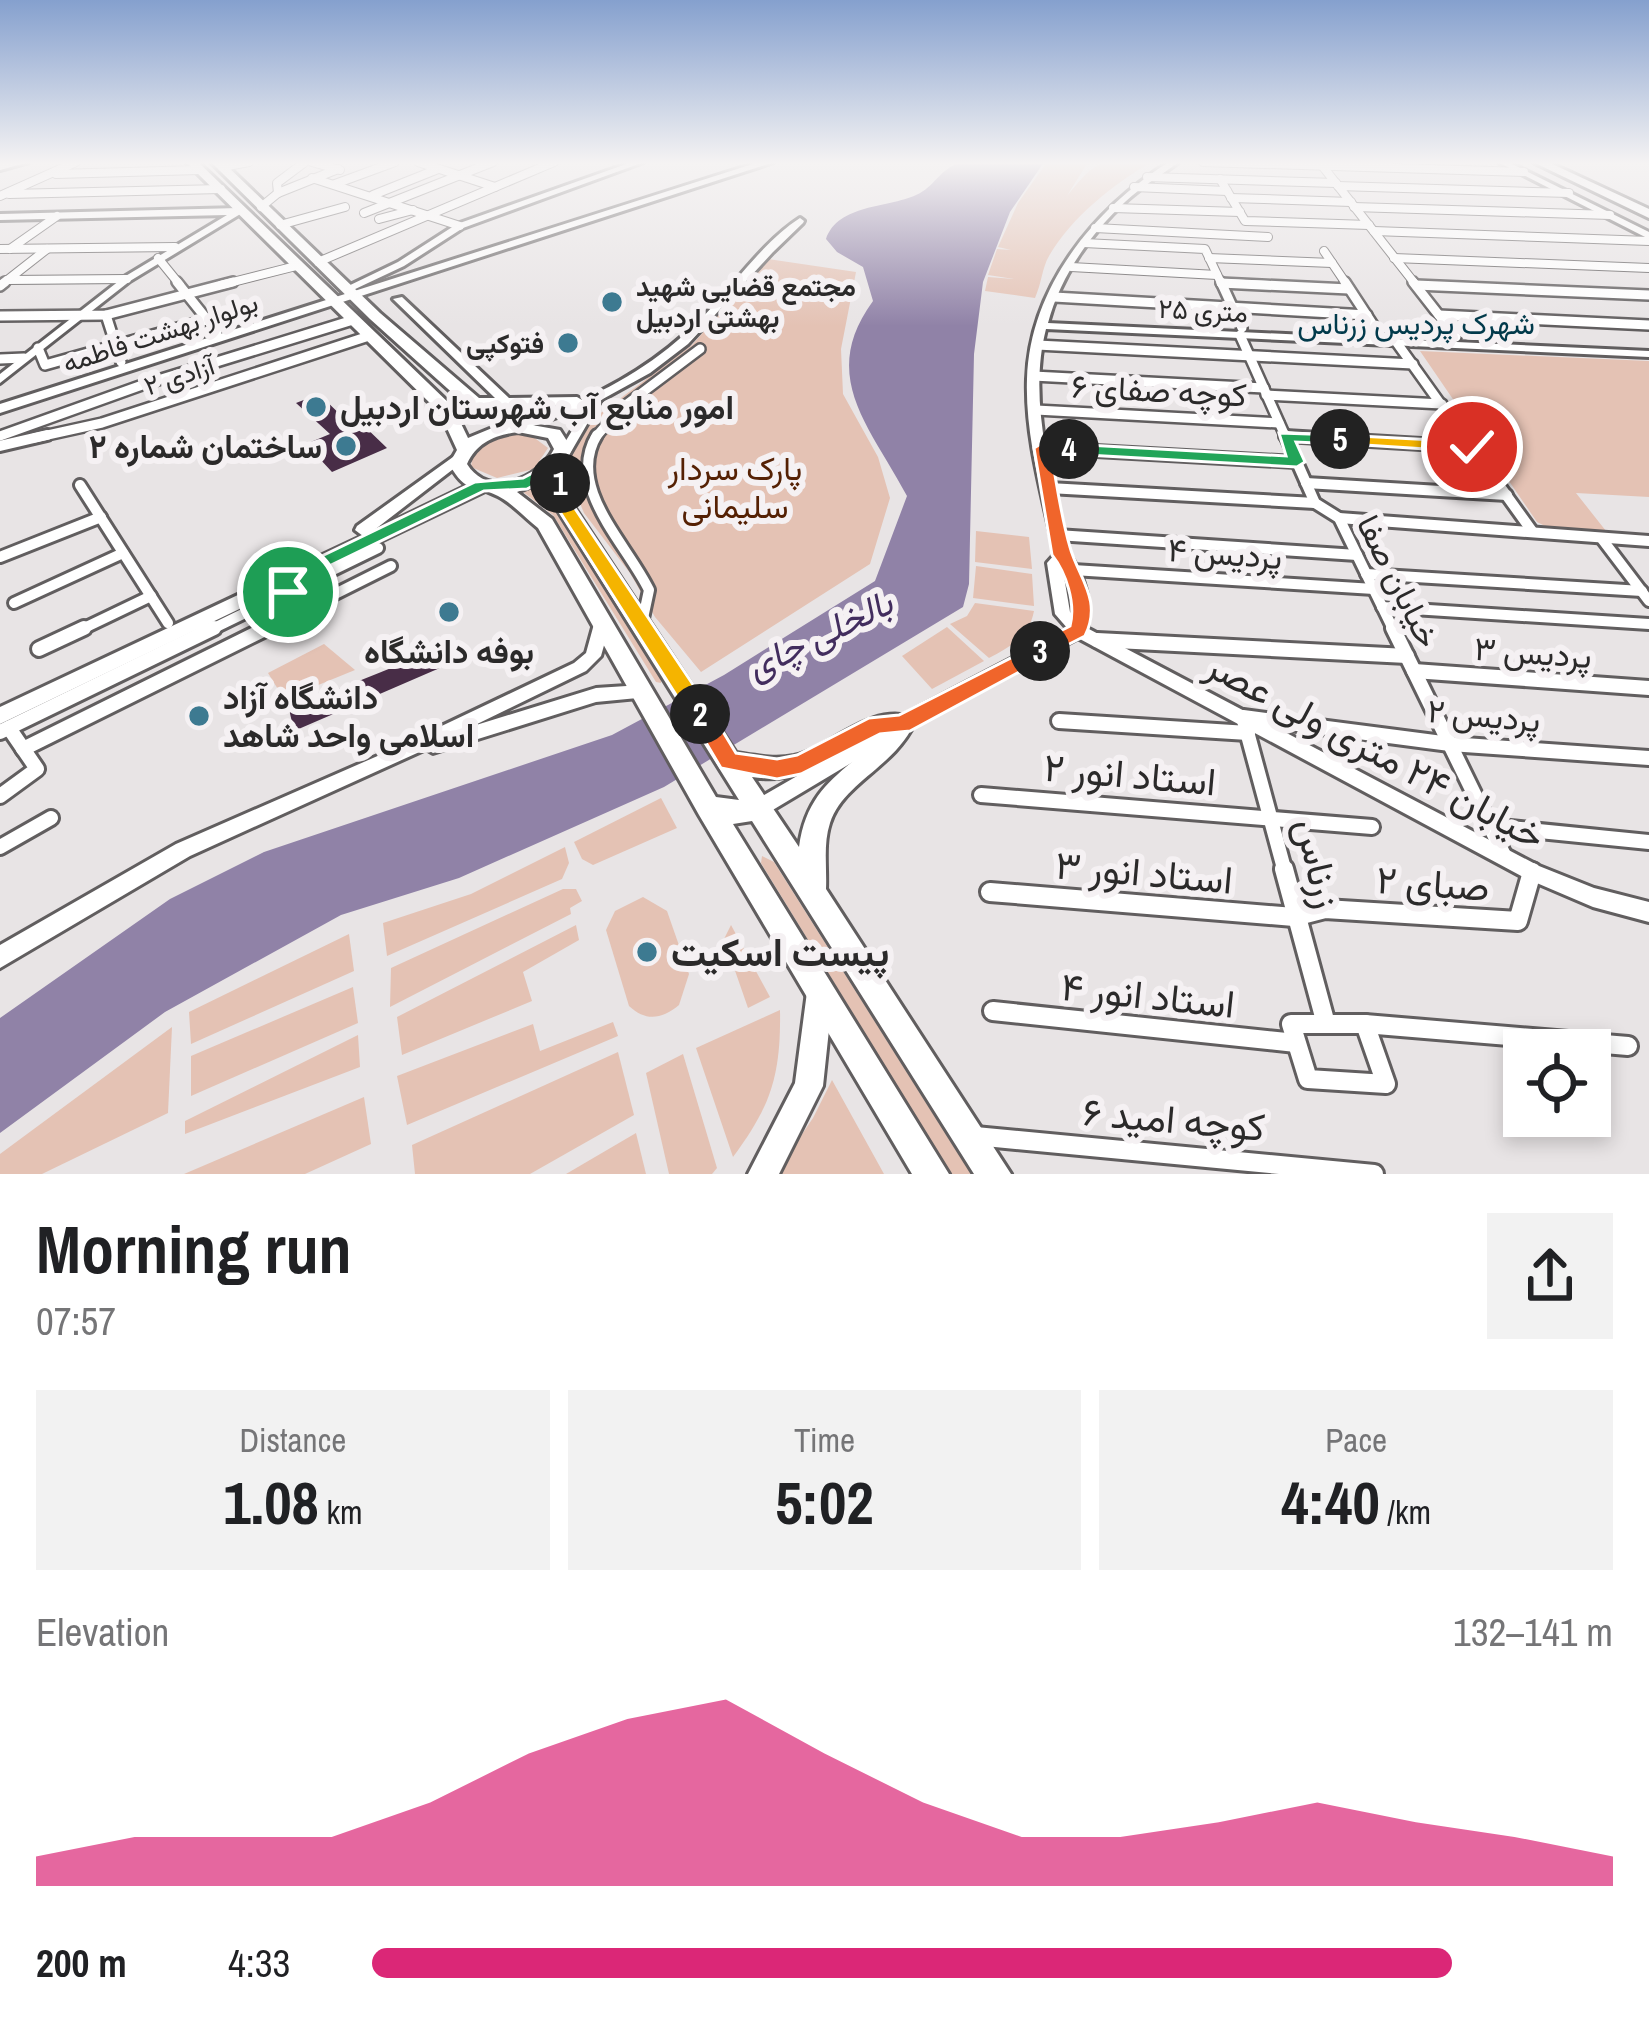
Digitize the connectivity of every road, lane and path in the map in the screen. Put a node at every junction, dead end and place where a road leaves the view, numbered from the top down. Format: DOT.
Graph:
graph roads {
  1 [pos="56,217"];
  2 [pos="229,217"];
  3 [pos="245,217"];
  4 [pos="271,217"];
  5 [pos="309,217"];
  6 [pos="387,217"];
  7 [pos="425,217"];
  8 [pos="434,217"];
  9 [pos="486,217"];
  10 [pos="588,217"];
  11 [pos="1105,217"];
  12 [pos="1240,217"];
  13 [pos="1243,217"];
  14 [pos="1363,217"];
  15 [pos="1613,217"];
  16 [pos="379,219"];
  17 [pos="800,220"];
  18 [pos="1258,221"];
  19 [pos="280,225"];
  20 [pos="460,226"];
  21 [pos="1094,228"];
  22 [pos="1371,228"];
  23 [pos="1268,237"];
  24 [pos="1649,239"];
  25 [pos="1084,243"];
  26 [pos="175,247"];
  27 [pos="1275,247"];
  28 [pos="48,248"];
  29 [pos="4,251"];
  30 [pos="1324,251"];
  31 [pos="158,258"];
  32 [pos="1209,258"];
  33 [pos="1394,258"];
  34 [pos="318,262"];
  35 [pos="1332,263"];
  36 [pos="296,266"];
  37 [pos="1071,267"];
  38 [pos="1649,268"];
  39 [pos="127,279"];
  40 [pos="1219,279"];
  41 [pos="4,283"];
  42 [pos="1416,286"];
  43 [pos="1349,289"];
  44 [pos="188,294"];
  45 [pos="1649,295"];
  46 [pos="340,296"];
  47 [pos="1054,297"];
  48 [pos="398,299"];
  49 [pos="1232,308"];
  50 [pos="83,313"];
  51 [pos="106,315"];
  52 [pos="1367,315"];
  53 [pos="1439,315"];
  54 [pos="0,316"];
  55 [pos="353,320"];
  56 [pos="1044,323"];
  57 [pos="214,325"];
  58 [pos="1649,325"];
  59 [pos="1241,332"];
  60 [pos="369,336"];
  61 [pos="1389,337"];
  62 [pos="1456,338"];
  63 [pos="116,345"];
  64 [pos="1037,345"];
  65 [pos="447,346"];
  66 [pos="412,347"];
  67 [pos="38,348"];
  68 [pos="700,349"];
  69 [pos="1649,350"];
  70 [pos="1249,356"];
  71 [pos="0,358"];
  72 [pos="24,358"];
  73 [pos="121,362"];
  74 [pos="1413,364"];
  75 [pos="199,367"];
  76 [pos="1033,376"];
  77 [pos="0,379"];
  78 [pos="212,386"];
  79 [pos="1265,392"];
  80 [pos="598,398"];
  81 [pos="0,399"];
  82 [pos="472,402"];
  83 [pos="507,403"];
  84 [pos="1442,404"];
  85 [pos="0,409"];
  86 [pos="1036,410"];
  87 [pos="514,427"];
  88 [pos="1282,430"];
  89 [pos="0,436"];
  90 [pos="0,446"];
  91 [pos="1472,447"];
  92 [pos="1042,448"];
  93 [pos="462,453"];
  94 [pos="559,461"];
  95 [pos="1297,462"];
  96 [pos="1306,483"];
  97 [pos="80,485"];
  98 [pos="490,487"];
  99 [pos="1049,488"];
  100 [pos="1507,495"];
  101 [pos="1315,503"];
  102 [pos="402,514"];
  103 [pos="100,517"];
  104 [pos="1339,518"];
  105 [pos="1532,531"];
  106 [pos="1058,535"];
  107 [pos="1602,538"];
  108 [pos="1649,541"];
  109 [pos="378,548"];
  110 [pos="123,553"];
  111 [pos="1357,554"];
  112 [pos="1062,555"];
  113 [pos="0,556"];
  114 [pos="347,563"];
  115 [pos="391,566"];
  116 [pos="1073,570"];
  117 [pos="1366,574"];
  118 [pos="363,580"];
  119 [pos="284,587"];
  120 [pos="1374,589"];
  121 [pos="151,596"];
  122 [pos="1647,598"];
  123 [pos="14,603"];
  124 [pos="1382,607"];
  125 [pos="302,610"];
  126 [pos="168,623"];
  127 [pos="641,623"];
  128 [pos="602,624"];
  129 [pos="1649,624"];
  130 [pos="215,627"];
  131 [pos="1087,635"];
  132 [pos="197,636"];
  133 [pos="228,647"];
  134 [pos="39,649"];
  135 [pos="209,656"];
  136 [pos="1410,664"];
  137 [pos="129,669"];
  138 [pos="1649,688"];
  139 [pos="140,691"];
  140 [pos="80,693"];
  141 [pos="642,694"];
  142 [pos="0,703"];
  143 [pos="89,716"];
  144 [pos="1059,721"];
  145 [pos="902,724"];
  146 [pos="3,725"];
  147 [pos="1246,725"];
  148 [pos="1450,744"];
  149 [pos="23,749"];
  150 [pos="395,757"];
  151 [pos="727,758"];
  152 [pos="1649,758"];
  153 [pos="981,795"];
  154 [pos="0,796"];
  155 [pos="701,796"];
  156 [pos="759,808"];
  157 [pos="51,818"];
  158 [pos="1274,818"];
  159 [pos="1490,826"];
  160 [pos="1372,827"];
  161 [pos="1649,842"];
  162 [pos="0,847"];
  163 [pos="1505,858"];
  164 [pos="1532,872"];
  165 [pos="990,892"];
  166 [pos="814,894"];
  167 [pos="1649,912"];
  168 [pos="1294,917"];
  169 [pos="2,951"];
  170 [pos="820,992"];
  171 [pos="993,1011"];
  172 [pos="1326,1024"];
  173 [pos="1365,1024"];
  174 [pos="1295,1043"];
  175 [pos="1628,1046"];
  176 [pos="968,1136"];
  177 [pos="763,1174"];
  178 [pos="932,1174"];
  179 [pos="994,1174"];
  180 [pos="1374,1174"];
  1 -- 29 [label="street"];
  2 -- 26 [label="street"];
  3 -- 36 [label="main road"];
  4 -- 19 [label="main road"];
  5 -- 19 [label="street"];
  6 -- 16 [label="street"];
  7 -- 34 [label="street"];
  8 -- 20 [label="street"];
  9 -- 20 [label="street"];
  10 -- 46 [label="main road"];
  11 -- 21 [label="street"];
  12 -- 13 [label="street"];
  13 -- 18 [label="street"];
  14 -- 22 [label="street"];
  15 -- 24 [label="street"];
  17 -- 80 [label="street"];
  18 -- 22 [label="street"];
  18 -- 23 [label="street"];
  19 -- 34 [label="main road"];
  20 -- 46 [label="street"];
  21 -- 23 [label="street"];
  21 -- 25 [label="street"];
  22 -- 24 [label="street"];
  22 -- 33 [label="street"];
  23 -- 27 [label="street"];
  25 -- 32 [label="street"];
  25 -- 37 [label="street"];
  26 -- 28 [label="street"];
  26 -- 31 [label="street"];
  28 -- 29 [label="street"];
  28 -- 41 [label="street"];
  30 -- 35 [label="street"];
  31 -- 39 [label="street"];
  31 -- 44 [label="street"];
  32 -- 35 [label="street"];
  32 -- 40 [label="street, خیابان صفا"];
  33 -- 38 [label="street"];
  33 -- 42 [label="street"];
  34 -- 46 [label="main road"];
  35 -- 43 [label="street"];
  36 -- 44 [label="street"];
  36 -- 46 [label="main road"];
  37 -- 40 [label="street"];
  37 -- 47 [label="street"];
  39 -- 41 [label="street"];
  39 -- 50 [label="street"];
  40 -- 43 [label="street"];
  40 -- 49 [label="street, خیابان صفا"];
  42 -- 45 [label="street"];
  42 -- 53 [label="street"];
  43 -- 52 [label="street"];
  44 -- 51 [label="street"];
  44 -- 57 [label="street"];
  46 -- 55 [label="main road"];
  46 -- 57 [label="main road, بولوار بهشت فاطمه"];
  46 -- 66 [label="main road"];
  46 -- 85 [label="main road, بولوار بهشت فاطمه"];
  47 -- 49 [label="street"];
  47 -- 56 [label="street"];
  48 -- 65 [label="street"];
  49 -- 52 [label="street"];
  49 -- 59 [label="street, خیابان صفا"];
  50 -- 51 [label="street"];
  50 -- 54 [label="street"];
  50 -- 67 [label="street"];
  51 -- 63 [label="street"];
  52 -- 61 [label="street"];
  53 -- 58 [label="street"];
  53 -- 62 [label="street"];
  55 -- 60 [label="main road"];
  55 -- 75 [label="street"];
  56 -- 59 [label="street, ۲۵ متری"];
  56 -- 64 [label="street"];
  57 -- 63 [label="street"];
  57 -- 73 [label="main road, بولوار بهشت فاطمه"];
  59 -- 61 [label="street, ۲۵ متری"];
  59 -- 61 [label="street, ۲۵ متری"];
  59 -- 70 [label="street, خیابان صفا"];
  60 -- 78 [label="street, آزادی ۲"];
  60 -- 93 [label="main road"];
  61 -- 62 [label="street, ۲۵ متری"];
  61 -- 69 [label="street, ۲۵ متری"];
  61 -- 74 [label="street"];
  62 -- 69 [label="street, ۲۵ متری"];
  63 -- 67 [label="street"];
  63 -- 73 [label="street"];
  64 -- 70 [label="street"];
  64 -- 76 [label="street"];
  65 -- 66 [label="street"];
  65 -- 83 [label="street"];
  66 -- 82 [label="main road"];
  67 -- 72 [label="street"];
  68 -- 127 [label="street"];
  70 -- 74 [label="street"];
  70 -- 79 [label="street, خیابان صفا"];
  71 -- 72 [label="street"];
  72 -- 77 [label="street"];
  73 -- 81 [label="main road, بولوار بهشت فاطمه"];
  74 -- 84 [label="street"];
  75 -- 78 [label="street"];
  75 -- 89 [label="street"];
  76 -- 79 [label="street"];
  76 -- 86 [label="street"];
  78 -- 90 [label="street, آزادی ۲"];
  79 -- 84 [label="street"];
  79 -- 88 [label="street, خیابان صفا"];
  80 -- 83 [label="street"];
  80 -- 87 [label="street"];
  80 -- 94 [label="street"];
  82 -- 83 [label="street"];
  82 -- 87 [label="main road"];
  84 -- 91 [label="street"];
  86 -- 88 [label="street, کوچه صفای ۶"];
  86 -- 92 [label="street"];
  87 -- 93 [label="main road"];
  87 -- 94 [label="main road"];
  88 -- 91 [label="street, کوچه صفای ۶"];
  88 -- 95 [label="street, خیابان صفا"];
  91 -- 100 [label="street"];
  92 -- 95 [label="street"];
  92 -- 99 [label="street"];
  93 -- 98 [label="main road"];
  93 -- 102 [label="main road"];
  94 -- 98 [label="main road"];
  94 -- 127 [label="main road"];
  95 -- 96 [label="street, خیابان صفا"];
  96 -- 100 [label="street"];
  96 -- 101 [label="street, خیابان صفا"];
  97 -- 103 [label="street"];
  98 -- 102 [label="main road"];
  98 -- 128 [label="main road"];
  99 -- 101 [label="street"];
  99 -- 106 [label="street"];
  100 -- 105 [label="street"];
  101 -- 104 [label="street, خیابان صفا"];
  102 -- 119 [label="main road"];
  102 -- 126 [label="main road"];
  103 -- 110 [label="street"];
  103 -- 113 [label="street"];
  104 -- 105 [label="street"];
  104 -- 111 [label="street, خیابان صفا"];
  105 -- 107 [label="street"];
  106 -- 111 [label="street"];
  106 -- 112 [label="street"];
  107 -- 108 [label="street"];
  107 -- 122 [label="street"];
  109 -- 114 [label="street"];
  110 -- 121 [label="street"];
  110 -- 123 [label="street"];
  111 -- 117 [label="street, خیابان صفا"];
  112 -- 116 [label="street"];
  112 -- 131 [label="street"];
  114 -- 118 [label="street"];
  114 -- 119 [label="street"];
  115 -- 118 [label="street"];
  116 -- 120 [label="street, پردیس ۴"];
  116 -- 131 [label="street"];
  117 -- 120 [label="street, خیابان صفا"];
  117 -- 122 [label="street"];
  118 -- 125 [label="street"];
  119 -- 125 [label="street"];
  119 -- 130 [label="street"];
  119 -- 146 [label="main road"];
  120 -- 124 [label="street, خیابان صفا"];
  121 -- 126 [label="street"];
  121 -- 134 [label="street"];
  124 -- 129 [label="street"];
  124 -- 136 [label="street, خیابان صفا"];
  125 -- 133 [label="street"];
  126 -- 142 [label="main road"];
  127 -- 151 [label="main road"];
  128 -- 141 [label="main road"];
  128 -- 150 [label="street"];
  130 -- 132 [label="street"];
  130 -- 133 [label="street"];
  131 -- 136 [label="street, پردیس ۳"];
  131 -- 145 [label="street"];
  131 -- 147 [label="street, خیابان ۲۴ متری ولی عصر"];
  132 -- 135 [label="street"];
  132 -- 137 [label="street"];
  133 -- 135 [label="street"];
  135 -- 139 [label="street"];
  136 -- 138 [label="street, پردیس ۳"];
  136 -- 148 [label="street, خیابان صفا"];
  137 -- 139 [label="street"];
  137 -- 140 [label="street"];
  139 -- 143 [label="street"];
  140 -- 143 [label="street"];
  140 -- 146 [label="street"];
  141 -- 150 [label="street"];
  141 -- 155 [label="main road"];
  143 -- 149 [label="street"];
  144 -- 147 [label="street, پردیس ۲"];
  145 -- 151 [label="main road"];
  145 -- 156 [label="street"];
  145 -- 166 [label="main road"];
  146 -- 149 [label="street"];
  147 -- 148 [label="street, پردیس ۲"];
  147 -- 158 [label="street, زرناس"];
  147 -- 163 [label="street, خیابان ۲۴ متری ولی عصر"];
  148 -- 152 [label="street, پردیس ۲"];
  148 -- 159 [label="street, خیابان صفا"];
  149 -- 154 [label="street"];
  150 -- 169 [label="street"];
  151 -- 156 [label="main road"];
  153 -- 158 [label="street, استاد انور ۲"];
  155 -- 156 [label="main road"];
  155 -- 170 [label="main road"];
  156 -- 166 [label="main road"];
  157 -- 162 [label="street"];
  158 -- 160 [label="street, استاد انور ۲"];
  158 -- 168 [label="street, زرناس"];
  159 -- 161 [label="street"];
  159 -- 163 [label="street, خیابان صفا"];
  163 -- 164 [label="street, خیابان ۲۴ متری ولی عصر"];
  164 -- 167 [label="street, خیابان ۲۴ متری ولی عصر"];
  164 -- 168 [label="street, صبای ۲"];
  165 -- 168 [label="street, استاد انور ۳"];
  166 -- 176 [label="main road"];
  168 -- 172 [label="street, زرناس"];
  170 -- 177 [label="main road"];
  170 -- 178 [label="main road"];
  171 -- 174 [label="street, استاد انور ۴"];
  172 -- 173 [label="street"];
  172 -- 174 [label="street"];
  173 -- 174 [label="street"];
  173 -- 175 [label="street"];
  176 -- 179 [label="main road"];
  176 -- 180 [label="street, کوچه امید ۶"];
}
